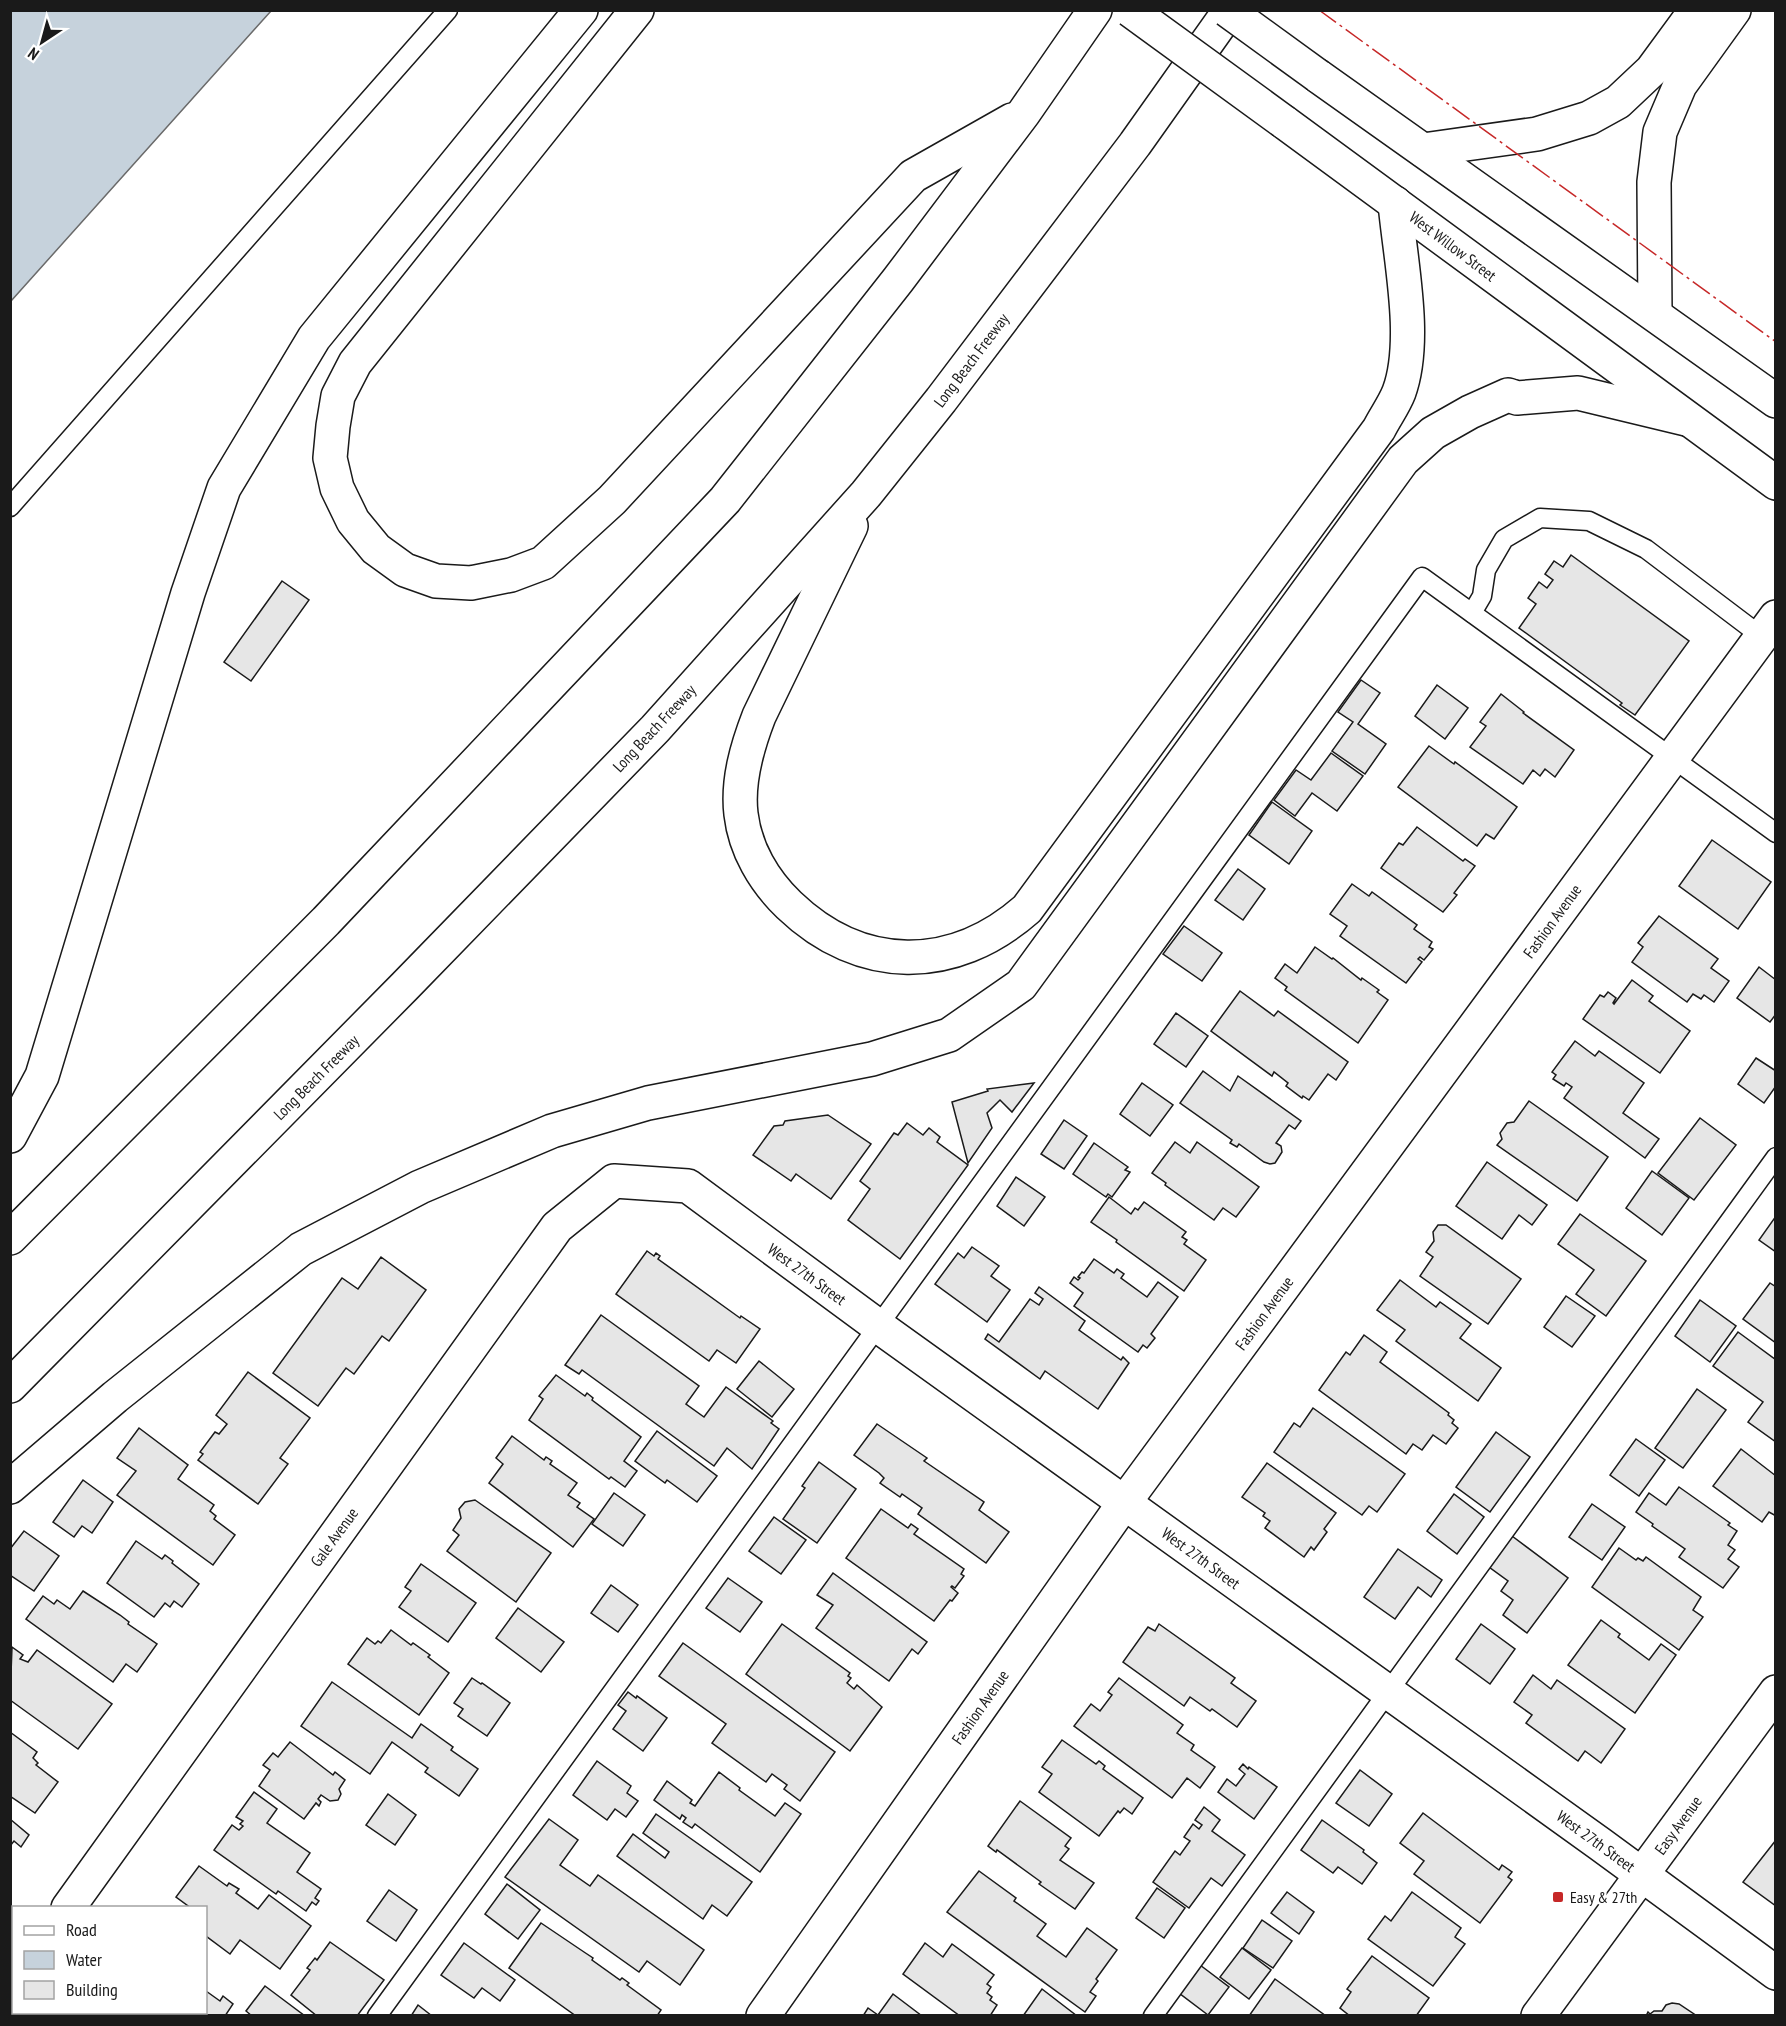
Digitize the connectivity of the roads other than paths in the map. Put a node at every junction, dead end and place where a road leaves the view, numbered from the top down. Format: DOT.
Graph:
graph roads {
  1 [pos="448,10"];
  2 [pos="582,10"];
  3 [pos="637,10"];
  4 [pos="1095,10"];
  5 [pos="1130,10"];
  6 [pos="1228,10"];
  7 [pos="1696,10"];
  8 [pos="1734,10"];
  9 [pos="1023,114"];
  10 [pos="1423,150"];
  11 [pos="1395,203"];
  12 [pos="1655,314"];
  13 [pos="1776,400"];
  14 [pos="1686,418"];
  15 [pos="1776,483"];
  16 [pos="866,494"];
  17 [pos="10,507"];
  18 [pos="1472,613"];
  19 [pos="1768,626"];
  20 [pos="1672,758"];
  21 [pos="1776,832"];
  22 [pos="10,1136"];
  23 [pos="1776,1157"];
  24 [pos="614,1181"];
  25 [pos="10,1238"];
  26 [pos="878,1326"];
  27 [pos="10,1386"];
  28 [pos="10,1486"];
  29 [pos="1124,1503"];
  30 [pos="1388,1692"];
  31 [pos="1776,1692"];
  32 [pos="1642,1875"];
  33 [pos="69,1906"];
  34 [pos="1776,1973"];
  35 [pos="377,2016"];
  36 [pos="763,2016"];
  37 [pos="1153,2016"];
  38 [pos="1538,2016"];
  1 -- 17 [label="lane"];
  2 -- 22 [label="main road"];
  3 -- 9 [label="main road"];
  4 -- 9 [label="main road"];
  5 -- 11 [label="main road, West Willow Street, bridge"];
  6 -- 10 [label="main road, bridge"];
  6 -- 16 [label="main road, Long Beach Freeway"];
  7 -- 10 [label="main road"];
  8 -- 12 [label="main road"];
  9 -- 25 [label="main road"];
  10 -- 12 [label="main road"];
  11 -- 14 [label="main road, West Willow Street"];
  11 -- 16 [label="main road"];
  12 -- 13 [label="main road"];
  14 -- 15 [label="main road, West Willow Street"];
  14 -- 28 [label="main road"];
  16 -- 27 [label="main road, Long Beach Freeway"];
  18 -- 19 [label="lane"];
  18 -- 20 [label="lane"];
  18 -- 26 [label="lane"];
  19 -- 20 [label="main road, Fashion Avenue"];
  20 -- 21 [label="lane"];
  20 -- 29 [label="main road, Fashion Avenue"];
  23 -- 30 [label="lane"];
  24 -- 26 [label="main road, West 27th Street"];
  24 -- 33 [label="main road, Gale Avenue"];
  26 -- 29 [label="main road, West 27th Street"];
  26 -- 35 [label="lane"];
  29 -- 30 [label="main road, West 27th Street"];
  29 -- 36 [label="main road, Fashion Avenue"];
  30 -- 32 [label="main road, West 27th Street"];
  30 -- 37 [label="lane"];
  31 -- 32 [label="main road, Easy Avenue"];
  32 -- 34 [label="main road, West 27th Street"];
  32 -- 38 [label="main road, Easy Avenue"];
}
